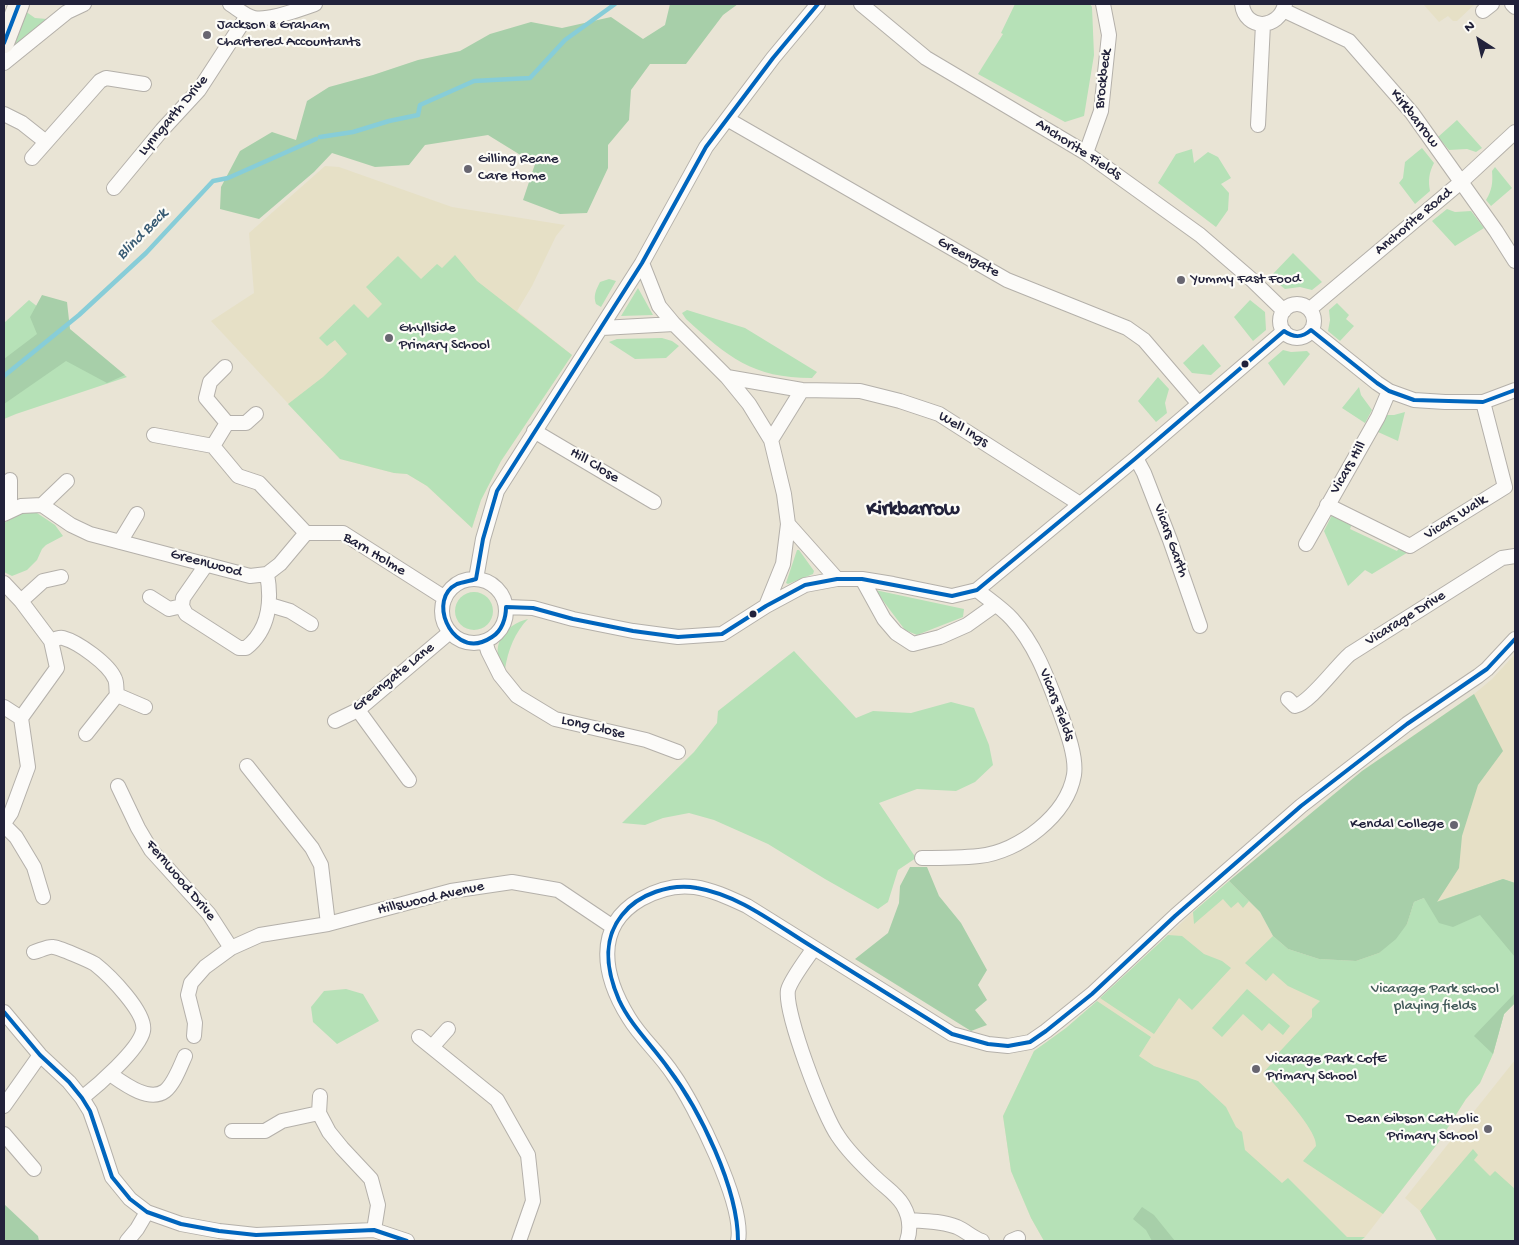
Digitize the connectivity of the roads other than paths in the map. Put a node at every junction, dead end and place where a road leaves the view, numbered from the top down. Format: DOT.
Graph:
graph roads {
  1 [pos="19,4"];
  2 [pos="84,4"];
  3 [pos="230,4"];
  4 [pos="314,4"];
  5 [pos="818,4"];
  6 [pos="861,4"];
  7 [pos="1103,4"];
  8 [pos="1242,4"];
  9 [pos="1512,4"];
  10 [pos="1284,7"];
  11 [pos="1515,7"];
  12 [pos="247,16"];
  13 [pos="1263,24"];
  14 [pos="4,43"];
  15 [pos="4,63"];
  16 [pos="144,84"];
  17 [pos="4,114"];
  18 [pos="727,120"];
  19 [pos="1258,125"];
  20 [pos="1515,132"];
  21 [pos="46,142"];
  22 [pos="1086,153"];
  23 [pos="32,158"];
  24 [pos="1461,182"];
  25 [pos="114,188"];
  26 [pos="1515,261"];
  27 [pos="642,263"];
  28 [pos="1310,309"];
  29 [pos="1284,311"];
  30 [pos="674,324"];
  31 [pos="602,328"];
  32 [pos="1311,330"];
  33 [pos="1284,331"];
  34 [pos="225,368"];
  35 [pos="727,377"];
  36 [pos="802,390"];
  37 [pos="1515,390"];
  38 [pos="1390,391"];
  39 [pos="1483,402"];
  40 [pos="1199,404"];
  41 [pos="256,414"];
  42 [pos="227,423"];
  43 [pos="534,431"];
  44 [pos="154,435"];
  45 [pos="771,440"];
  46 [pos="214,446"];
  47 [pos="1136,458"];
  48 [pos="10,480"];
  49 [pos="67,481"];
  50 [pos="654,502"];
  51 [pos="1080,504"];
  52 [pos="42,505"];
  53 [pos="1327,505"];
  54 [pos="7,512"];
  55 [pos="137,514"];
  56 [pos="788,524"];
  57 [pos="306,533"];
  58 [pos="120,542"];
  59 [pos="1306,544"];
  60 [pos="1515,556"];
  61 [pos="206,565"];
  62 [pos="267,574"];
  63 [pos="61,577"];
  64 [pos="476,579"];
  65 [pos="837,579"];
  66 [pos="862,579"];
  67 [pos="4,583"];
  68 [pos="977,590"];
  69 [pos="150,597"];
  70 [pos="445,598"];
  71 [pos="21,601"];
  72 [pos="270,605"];
  73 [pos="995,605"];
  74 [pos="182,606"];
  75 [pos="766,606"];
  76 [pos="506,607"];
  77 [pos="311,624"];
  78 [pos="1200,626"];
  79 [pos="450,632"];
  80 [pos="1515,639"];
  81 [pos="51,641"];
  82 [pos="485,641"];
  83 [pos="117,695"];
  84 [pos="1288,698"];
  85 [pos="1308,698"];
  86 [pos="4,707"];
  87 [pos="145,707"];
  88 [pos="1318,709"];
  89 [pos="358,710"];
  90 [pos="21,718"];
  91 [pos="335,721"];
  92 [pos="86,734"];
  93 [pos="678,752"];
  94 [pos="247,766"];
  95 [pos="409,780"];
  96 [pos="118,786"];
  97 [pos="4,824"];
  98 [pos="922,858"];
  99 [pos="43,897"];
  100 [pos="328,924"];
  101 [pos="613,926"];
  102 [pos="231,948"];
  103 [pos="814,948"];
  104 [pos="34,952"];
  105 [pos="4,1012"];
  106 [pos="448,1028"];
  107 [pos="194,1036"];
  108 [pos="419,1037"];
  109 [pos="432,1047"];
  110 [pos="40,1055"];
  111 [pos="185,1056"];
  112 [pos="110,1074"];
  113 [pos="320,1096"];
  114 [pos="82,1098"];
  115 [pos="4,1106"];
  116 [pos="320,1114"];
  117 [pos="232,1131"];
  118 [pos="4,1134"];
  119 [pos="34,1169"];
  120 [pos="147,1212"];
  121 [pos="909,1220"];
  122 [pos="374,1230"];
  123 [pos="126,1241"];
  124 [pos="407,1241"];
  125 [pos="519,1241"];
  126 [pos="738,1241"];
  127 [pos="906,1241"];
  128 [pos="982,1241"];
  1 -- 14 [label="street"];
  2 -- 15 [label="street"];
  3 -- 12 [label="street"];
  4 -- 12 [label="street"];
  5 -- 18 [label="street"];
  6 -- 22 [label="street, Anchorite Fields"];
  7 -- 22 [label="street, Brockbeck"];
  8 -- 13 [label="street"];
  9 -- 11 [label="street"];
  10 -- 13 [label="street, Kirkbarrow"];
  10 -- 24 [label="street, Kirkbarrow"];
  12 -- 25 [label="street, Lynngarth Drive"];
  13 -- 19 [label="street"];
  16 -- 21 [label="street"];
  17 -- 21 [label="street"];
  18 -- 27 [label="street"];
  18 -- 40 [label="street, Greengate"];
  20 -- 24 [label="street, Anchorite Road"];
  21 -- 23 [label="street"];
  22 -- 29 [label="street, Anchorite Fields"];
  24 -- 26 [label="street, Kirkbarrow"];
  24 -- 28 [label="street, Anchorite Road"];
  27 -- 30 [label="street"];
  27 -- 31 [label="street"];
  28 -- 29 [label="street"];
  28 -- 32 [label="street"];
  29 -- 33 [label="street"];
  30 -- 31 [label="street"];
  30 -- 35 [label="street"];
  31 -- 43 [label="street"];
  32 -- 33 [label="street"];
  32 -- 38 [label="street"];
  33 -- 40 [label="street"];
  34 -- 42 [label="street"];
  35 -- 36 [label="street, Well Ings"];
  35 -- 45 [label="street"];
  36 -- 45 [label="street"];
  36 -- 51 [label="street, Well Ings"];
  37 -- 39 [label="street"];
  38 -- 39 [label="street"];
  38 -- 53 [label="street, Vicars Hill"];
  39 -- 53 [label="street, Vicars Walk"];
  40 -- 47 [label="street"];
  41 -- 42 [label="street"];
  42 -- 46 [label="street"];
  43 -- 50 [label="street, Hill Close"];
  43 -- 64 [label="street"];
  44 -- 46 [label="street"];
  45 -- 56 [label="street"];
  46 -- 57 [label="street"];
  47 -- 51 [label="street"];
  47 -- 78 [label="street, Vicars Garth"];
  48 -- 54 [label="street"];
  49 -- 52 [label="street"];
  51 -- 68 [label="street"];
  52 -- 54 [label="street"];
  52 -- 58 [label="street, Greenwood"];
  53 -- 59 [label="street, Vicars Hill"];
  55 -- 58 [label="street"];
  56 -- 65 [label="street"];
  56 -- 75 [label="street"];
  57 -- 62 [label="street"];
  57 -- 70 [label="street, Barn Holme"];
  58 -- 61 [label="street, Greenwood"];
  60 -- 85 [label="street, Vicarage Drive"];
  61 -- 62 [label="street, Greenwood"];
  61 -- 74 [label="street"];
  62 -- 72 [label="street"];
  63 -- 71 [label="street"];
  64 -- 70 [label="street"];
  64 -- 76 [label="street"];
  65 -- 66 [label="street"];
  65 -- 75 [label="street"];
  66 -- 68 [label="street"];
  66 -- 73 [label="street"];
  67 -- 71 [label="street"];
  68 -- 73 [label="street, Vicars Fields"];
  69 -- 74 [label="street"];
  70 -- 79 [label="street"];
  71 -- 81 [label="street"];
  72 -- 74 [label="street"];
  72 -- 77 [label="street"];
  73 -- 98 [label="street, Vicars Fields"];
  75 -- 76 [label="street"];
  76 -- 82 [label="street"];
  79 -- 82 [label="street"];
  79 -- 89 [label="street, Greengate Lane"];
  80 -- 103 [label="street"];
  81 -- 83 [label="street"];
  81 -- 90 [label="street"];
  82 -- 93 [label="street, Long Close"];
  83 -- 87 [label="street"];
  83 -- 92 [label="street"];
  84 -- 85 [label="street"];
  85 -- 88 [label="street"];
  86 -- 90 [label="street"];
  89 -- 91 [label="street, Greengate Lane"];
  89 -- 95 [label="street"];
  90 -- 97 [label="street"];
  94 -- 100 [label="street"];
  96 -- 102 [label="street, Fernwood Drive"];
  97 -- 99 [label="street"];
  100 -- 101 [label="street, Hillswood Avenue"];
  100 -- 102 [label="street, Hillswood Avenue"];
  101 -- 103 [label="street"];
  101 -- 126 [label="street"];
  102 -- 107 [label="street, Hillswood Avenue"];
  103 -- 121 [label="street"];
  104 -- 112 [label="street"];
  105 -- 110 [label="street"];
  106 -- 109 [label="street"];
  108 -- 109 [label="street"];
  109 -- 125 [label="street"];
  110 -- 114 [label="street"];
  110 -- 115 [label="street"];
  111 -- 112 [label="street"];
  112 -- 114 [label="street"];
  113 -- 116 [label="street"];
  114 -- 120 [label="street"];
  116 -- 117 [label="street"];
  116 -- 122 [label="street"];
  118 -- 119 [label="street"];
  120 -- 122 [label="street"];
  120 -- 123 [label="street"];
  121 -- 127 [label="street"];
  121 -- 128 [label="street"];
  122 -- 124 [label="street"];
}
